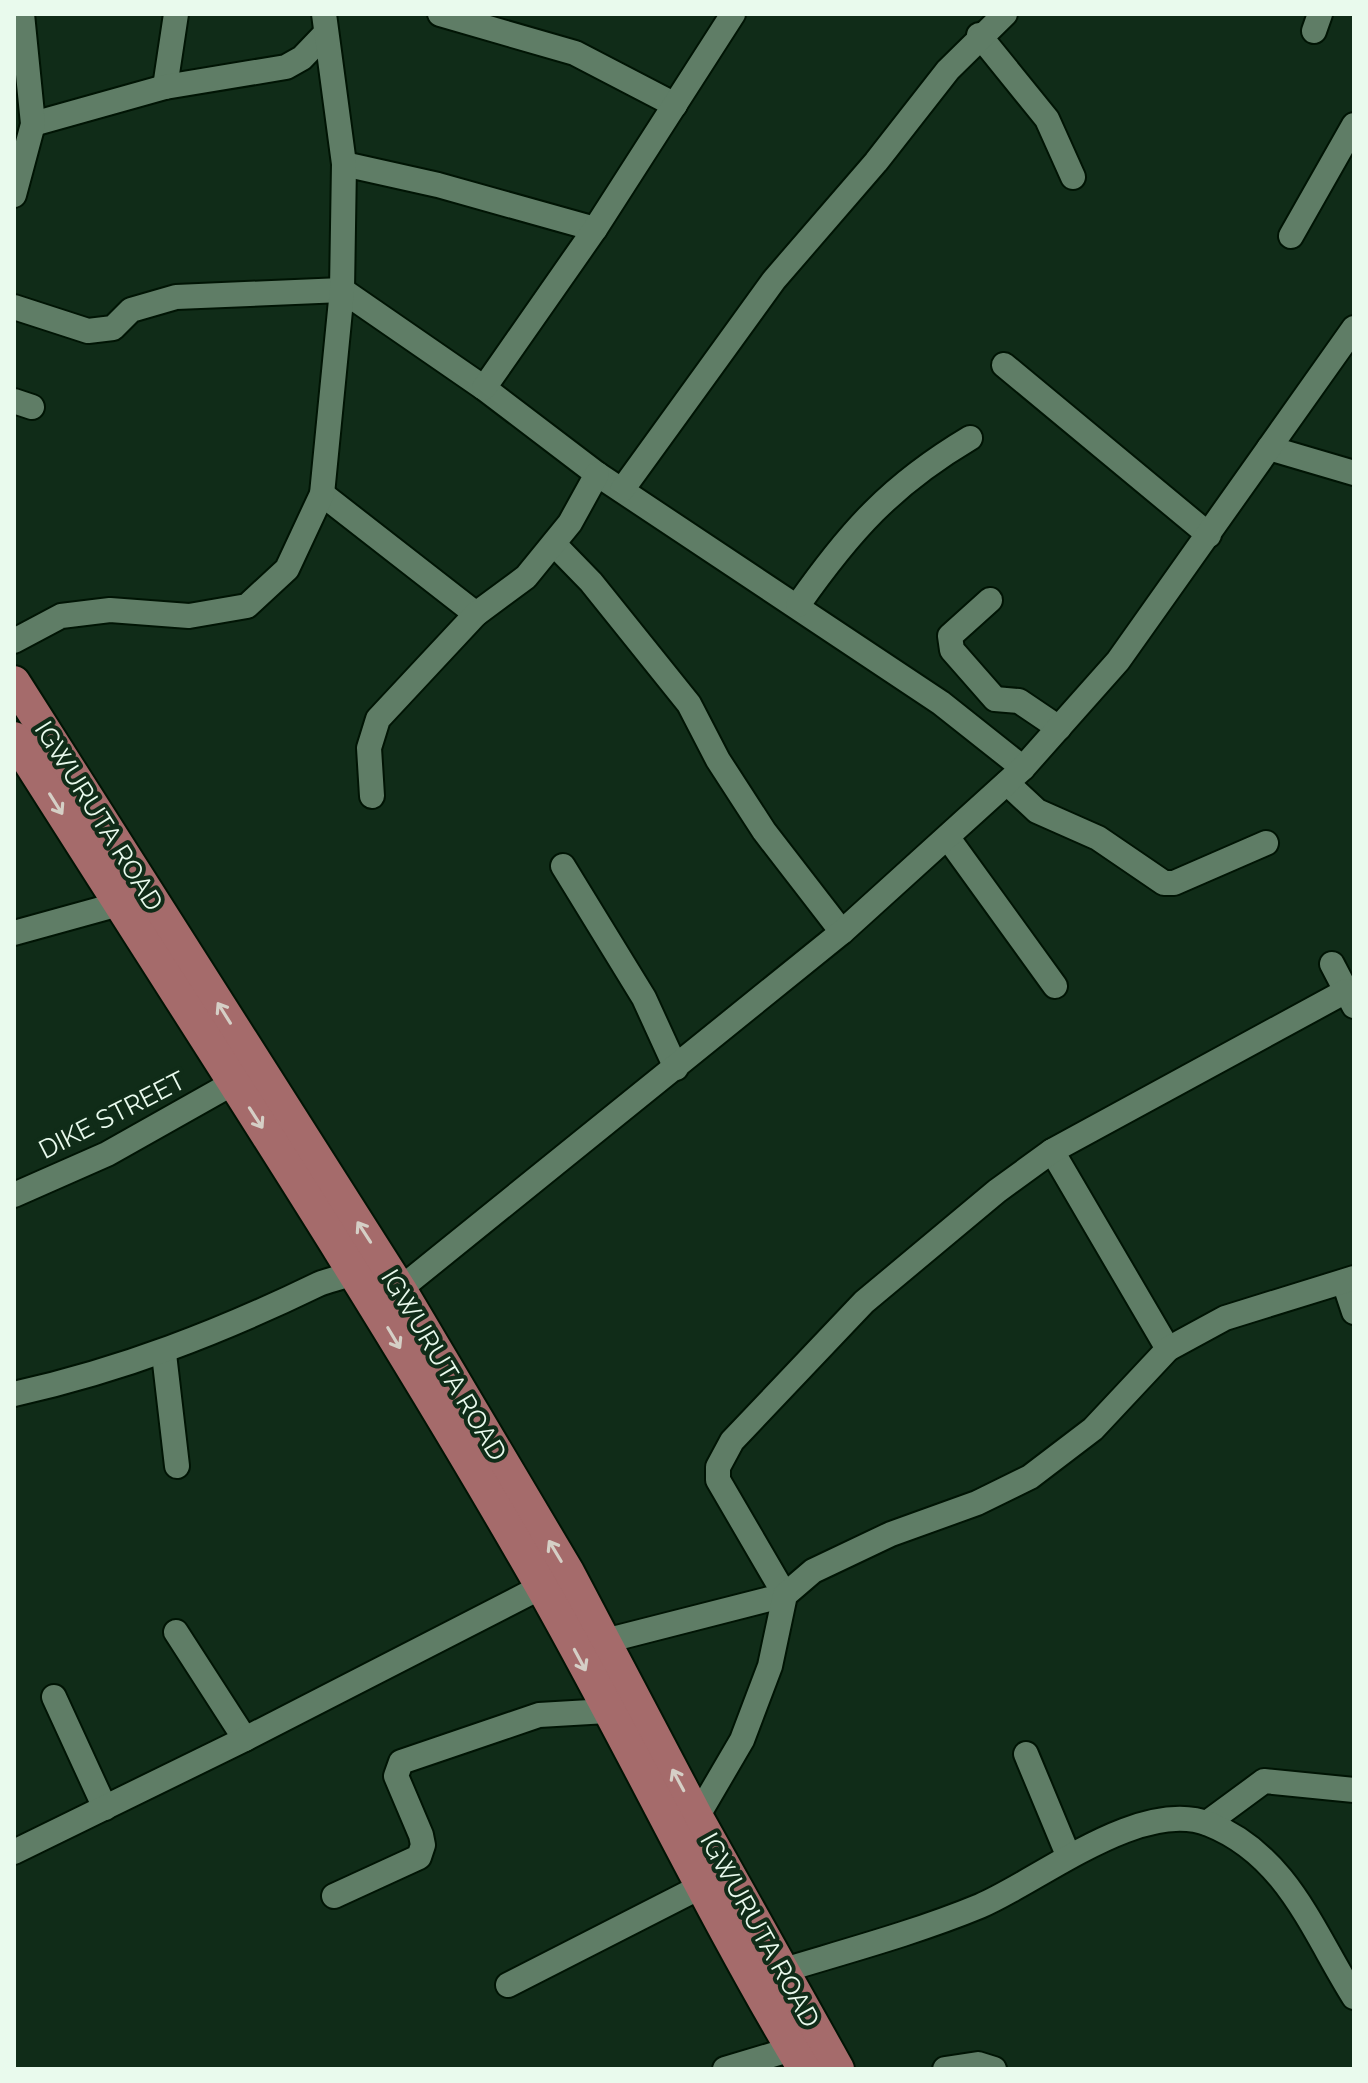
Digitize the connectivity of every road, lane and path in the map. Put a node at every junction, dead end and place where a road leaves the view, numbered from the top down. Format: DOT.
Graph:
graph roads {
  1 [pos="22,14"];
  2 [pos="176,14"];
  3 [pos="440,14"];
  4 [pos="733,14"];
  5 [pos="1005,14"];
  6 [pos="324,24"];
  7 [pos="979,35"];
  8 [pos="165,87"];
  9 [pos="675,105"];
  10 [pos="33,124"];
  11 [pos="1354,125"];
  12 [pos="344,164"];
  13 [pos="1073,177"];
  14 [pos="14,195"];
  15 [pos="595,229"];
  16 [pos="1291,236"];
  17 [pos="342,290"];
  18 [pos="14,307"];
  19 [pos="1354,328"];
  20 [pos="1004,365"];
  21 [pos="484,388"];
  22 [pos="970,438"];
  23 [pos="1269,448"];
  24 [pos="1354,473"];
  25 [pos="597,474"];
  26 [pos="622,490"];
  27 [pos="322,494"];
  28 [pos="1209,535"];
  29 [pos="554,544"];
  30 [pos="990,600"];
  31 [pos="798,605"];
  32 [pos="476,614"];
  33 [pos="14,641"];
  34 [pos="14,682"];
  35 [pos="1059,728"];
  36 [pos="14,738"];
  37 [pos="1015,776"];
  38 [pos="372,796"];
  39 [pos="948,838"];
  40 [pos="1266,843"];
  41 [pos="563,866"];
  42 [pos="119,904"];
  43 [pos="842,932"];
  44 [pos="14,933"];
  45 [pos="1332,964"];
  46 [pos="1055,986"];
  47 [pos="1350,999"];
  48 [pos="676,1068"];
  49 [pos="233,1083"];
  50 [pos="1052,1151"];
  51 [pos="14,1195"];
  52 [pos="354,1272"];
  53 [pos="1349,1280"];
  54 [pos="400,1289"];
  55 [pos="1354,1312"];
  56 [pos="1168,1349"];
  57 [pos="164,1354"];
  58 [pos="14,1394"];
  59 [pos="177,1466"];
  60 [pos="541,1587"];
  61 [pos="785,1595"];
  62 [pos="176,1632"];
  63 [pos="605,1641"];
  64 [pos="54,1697"];
  65 [pos="607,1711"];
  66 [pos="245,1739"];
  67 [pos="1026,1754"];
  68 [pos="1354,1790"];
  69 [pos="105,1808"];
  70 [pos="697,1817"];
  71 [pos="1207,1823"];
  72 [pos="14,1852"];
  73 [pos="1068,1855"];
  74 [pos="702,1886"];
  75 [pos="334,1896"];
  76 [pos="784,1970"];
  77 [pos="508,1985"];
  78 [pos="1354,1997"];
  79 [pos="798,2059"];
  80 [pos="725,2069"];
  81 [pos="838,2069"];
  82 [pos="945,2069"];
  83 [pos="994,2069"];
  1 -- 10 [label="street"];
  2 -- 8 [label="street"];
  3 -- 9 [label="street"];
  4 -- 9 [label="street"];
  5 -- 7 [label="street"];
  6 -- 8 [label="street"];
  6 -- 12 [label="street"];
  7 -- 13 [label="street"];
  7 -- 26 [label="street"];
  8 -- 10 [label="street"];
  9 -- 15 [label="street"];
  10 -- 14 [label="street"];
  11 -- 16 [label="street"];
  12 -- 15 [label="street"];
  12 -- 17 [label="street"];
  15 -- 21 [label="street"];
  17 -- 18 [label="street"];
  17 -- 21 [label="street"];
  17 -- 27 [label="street"];
  19 -- 23 [label="street"];
  20 -- 28 [label="street"];
  21 -- 25 [label="street"];
  22 -- 31 [label="street"];
  23 -- 24 [label="street"];
  23 -- 28 [label="street"];
  25 -- 26 [label="street"];
  25 -- 29 [label="street"];
  26 -- 31 [label="street"];
  27 -- 32 [label="street"];
  27 -- 33 [label="street"];
  28 -- 35 [label="street"];
  29 -- 32 [label="street"];
  29 -- 43 [label="street"];
  30 -- 35 [label="street"];
  31 -- 37 [label="street"];
  32 -- 38 [label="street"];
  54 -- 34 [label="main road, IGWURUTA ROAD, one-way"];
  35 -- 37 [label="street"];
  36 -- 42 [label="main road, IGWURUTA ROAD, one-way"];
  37 -- 39 [label="street"];
  37 -- 40 [label="street"];
  39 -- 43 [label="street"];
  39 -- 46 [label="street"];
  41 -- 48 [label="street"];
  42 -- 44 [label="street"];
  42 -- 49 [label="main road, IGWURUTA ROAD"];
  43 -- 48 [label="street"];
  45 -- 47 [label="street"];
  47 -- 50 [label="street"];
  48 -- 54 [label="street"];
  49 -- 51 [label="street, DIKE STREET"];
  49 -- 52 [label="main road, IGWURUTA ROAD, one-way"];
  50 -- 56 [label="street"];
  50 -- 61 [label="street"];
  52 -- 57 [label="street"];
  52 -- 60 [label="main road, IGWURUTA ROAD, one-way"];
  53 -- 55 [label="street"];
  53 -- 56 [label="street"];
  63 -- 54 [label="main road, IGWURUTA ROAD, one-way"];
  56 -- 61 [label="street"];
  57 -- 58 [label="street"];
  57 -- 59 [label="street"];
  60 -- 65 [label="main road, IGWURUTA ROAD, one-way"];
  60 -- 66 [label="street"];
  61 -- 63 [label="street"];
  61 -- 70 [label="street"];
  62 -- 66 [label="street"];
  70 -- 63 [label="main road, IGWURUTA ROAD, one-way"];
  64 -- 69 [label="street"];
  65 -- 74 [label="main road, IGWURUTA ROAD"];
  65 -- 75 [label="street"];
  66 -- 69 [label="street"];
  67 -- 73 [label="street"];
  68 -- 71 [label="street"];
  69 -- 72 [label="street"];
  70 -- 76 [label="main road, IGWURUTA ROAD"];
  71 -- 73 [label="street"];
  71 -- 78 [label="street"];
  73 -- 76 [label="street"];
  74 -- 77 [label="street"];
  74 -- 79 [label="main road, IGWURUTA ROAD"];
  76 -- 81 [label="main road, IGWURUTA ROAD"];
  79 -- 80 [label="street"];
  82 -- 83 [label="street"];
}
